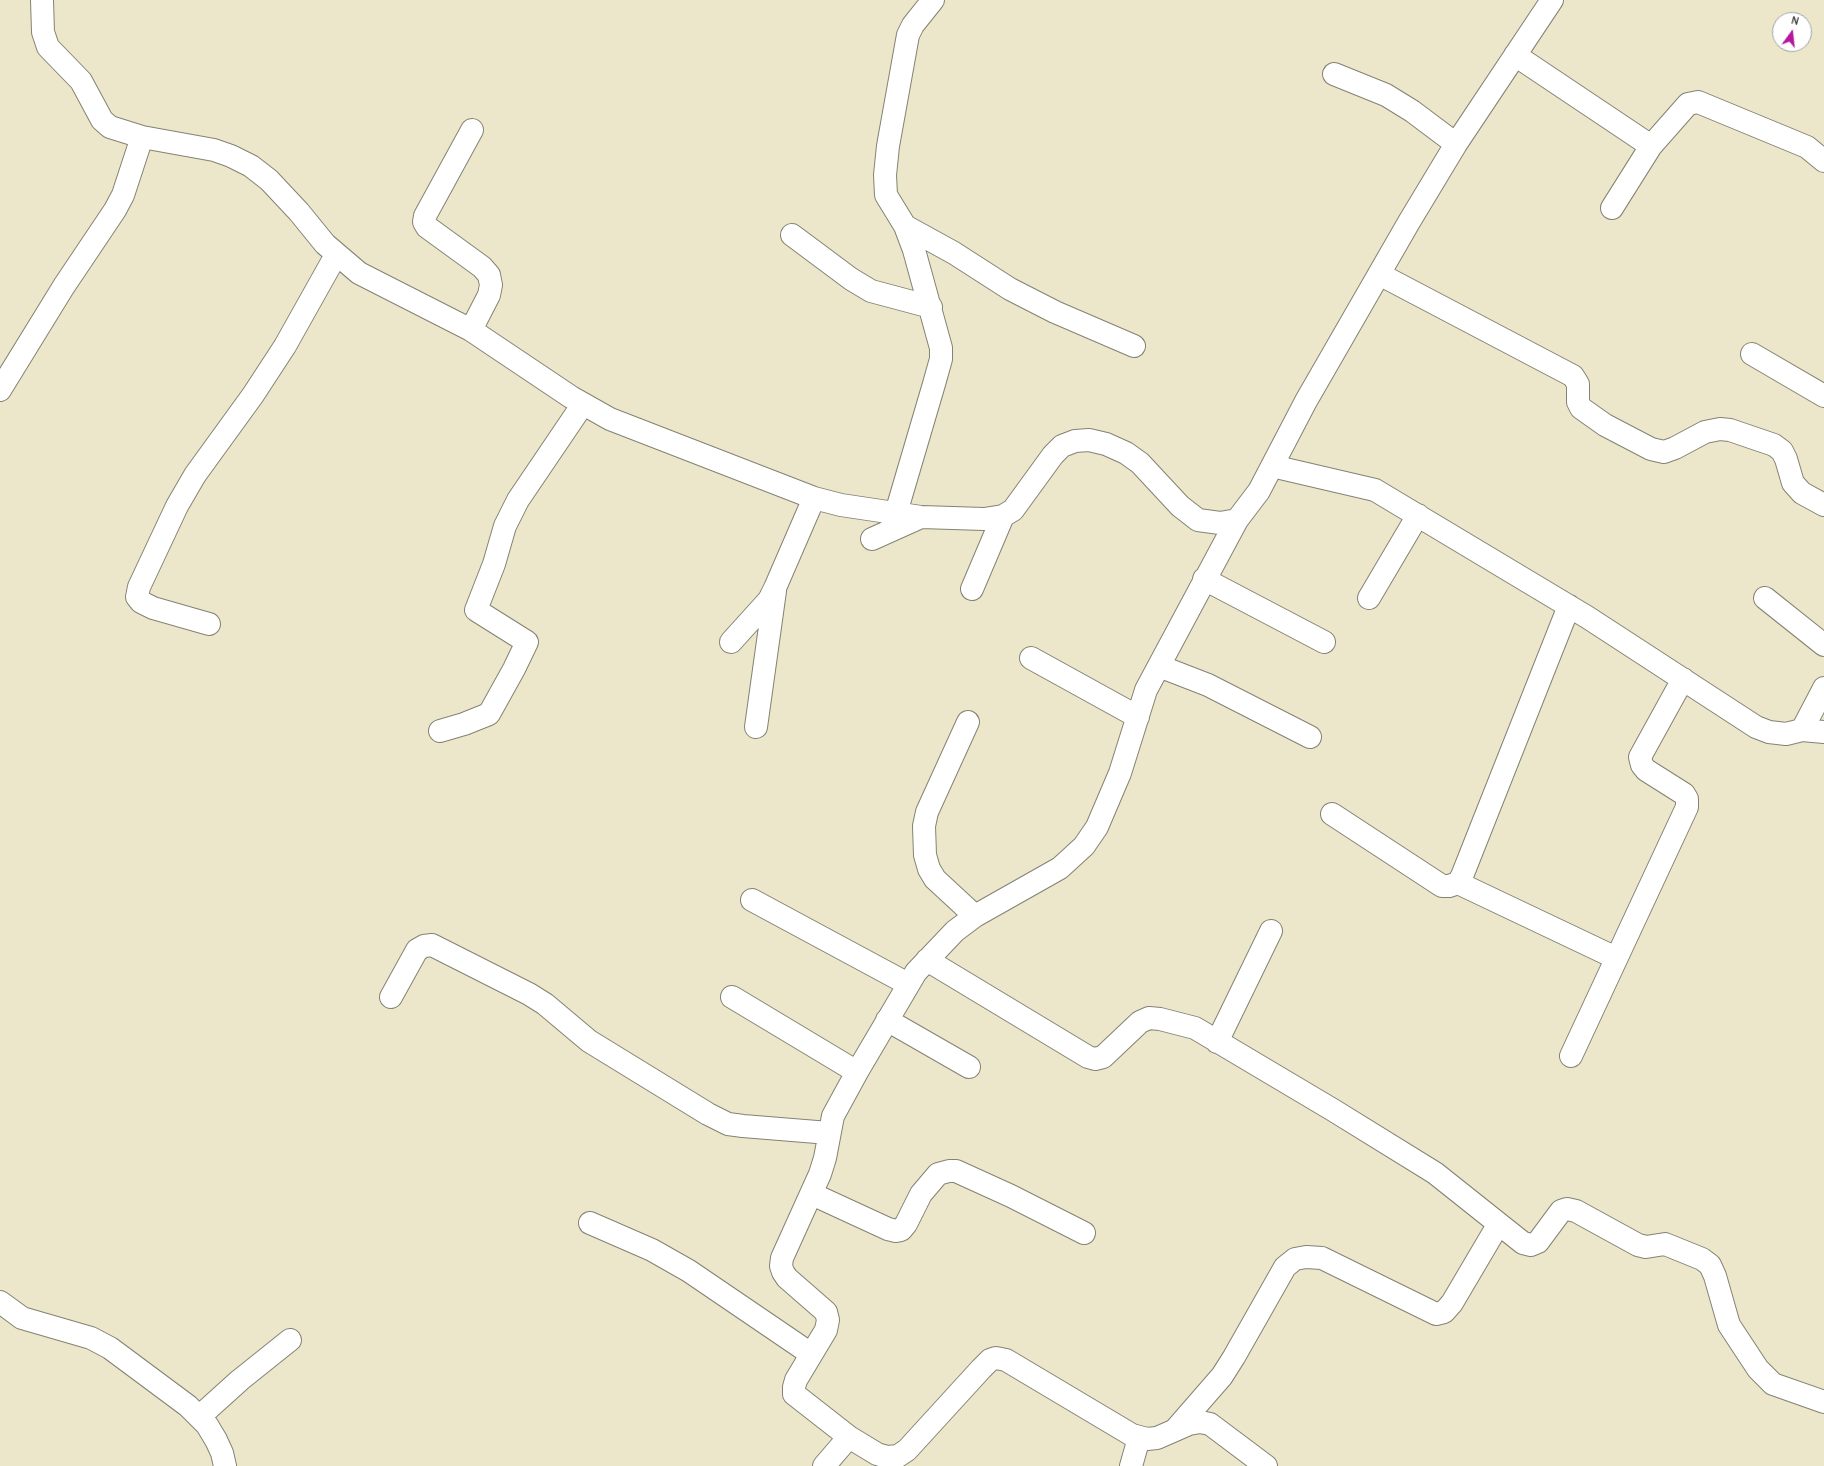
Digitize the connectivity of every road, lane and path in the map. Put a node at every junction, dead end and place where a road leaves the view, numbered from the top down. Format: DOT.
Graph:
graph roads {
  1 [pos="42,0"];
  2 [pos="932,0"];
  3 [pos="1552,0"];
  4 [pos="1515,55"];
  5 [pos="1334,74"];
  6 [pos="472,130"];
  7 [pos="142,137"];
  8 [pos="1456,144"];
  9 [pos="1651,146"];
  10 [pos="1824,162"];
  11 [pos="1612,208"];
  12 [pos="905,226"];
  13 [pos="792,235"];
  14 [pos="336,255"];
  15 [pos="1379,274"];
  16 [pos="931,307"];
  17 [pos="471,330"];
  18 [pos="1134,346"];
  19 [pos="1752,354"];
  20 [pos="0,390"];
  21 [pos="1824,396"];
  22 [pos="583,404"];
  23 [pos="1272,466"];
  24 [pos="814,498"];
  25 [pos="1824,505"];
  26 [pos="896,513"];
  27 [pos="1418,515"];
  28 [pos="1003,516"];
  29 [pos="921,517"];
  30 [pos="1237,520"];
  31 [pos="872,539"];
  32 [pos="1204,579"];
  33 [pos="775,588"];
  34 [pos="972,589"];
  35 [pos="1369,598"];
  36 [pos="1765,598"];
  37 [pos="1569,606"];
  38 [pos="210,624"];
  39 [pos="731,642"];
  40 [pos="1324,642"];
  41 [pos="1824,645"];
  42 [pos="1031,658"];
  43 [pos="1159,666"];
  44 [pos="1683,679"];
  45 [pos="1824,688"];
  46 [pos="1138,716"];
  47 [pos="968,722"];
  48 [pos="756,727"];
  49 [pos="1802,730"];
  50 [pos="440,731"];
  51 [pos="1824,732"];
  52 [pos="1310,737"];
  53 [pos="1332,814"];
  54 [pos="1458,883"];
  55 [pos="752,900"];
  56 [pos="976,916"];
  57 [pos="1271,931"];
  58 [pos="1616,958"];
  59 [pos="927,960"];
  60 [pos="908,984"];
  61 [pos="391,997"];
  62 [pos="732,997"];
  63 [pos="887,1020"];
  64 [pos="1217,1042"];
  65 [pos="1571,1056"];
  66 [pos="969,1067"];
  67 [pos="857,1072"];
  68 [pos="829,1133"];
  69 [pos="812,1194"];
  70 [pos="590,1223"];
  71 [pos="1498,1224"];
  72 [pos="1084,1233"];
  73 [pos="0,1302"];
  74 [pos="290,1340"];
  75 [pos="811,1354"];
  76 [pos="1824,1402"];
  77 [pos="199,1417"];
  78 [pos="1175,1430"];
  79 [pos="849,1437"];
  80 [pos="1139,1438"];
  81 [pos="895,1461"];
  82 [pos="225,1466"];
  83 [pos="824,1466"];
  84 [pos="1131,1466"];
  85 [pos="1266,1466"];
  1 -- 7 [label="street"];
  2 -- 12 [label="street"];
  3 -- 4 [label="street"];
  4 -- 8 [label="street"];
  4 -- 9 [label="street"];
  5 -- 8 [label="street"];
  6 -- 17 [label="street"];
  7 -- 14 [label="street"];
  7 -- 20 [label="street"];
  8 -- 15 [label="street"];
  9 -- 10 [label="street"];
  9 -- 11 [label="street"];
  12 -- 16 [label="street"];
  12 -- 18 [label="street"];
  13 -- 16 [label="street"];
  14 -- 17 [label="street"];
  14 -- 38 [label="street"];
  15 -- 23 [label="street"];
  15 -- 25 [label="street"];
  16 -- 26 [label="street"];
  17 -- 22 [label="street"];
  19 -- 21 [label="street"];
  22 -- 24 [label="street"];
  22 -- 50 [label="street"];
  23 -- 27 [label="street"];
  23 -- 30 [label="street"];
  24 -- 26 [label="street"];
  24 -- 33 [label="street"];
  26 -- 29 [label="street"];
  27 -- 35 [label="street"];
  27 -- 37 [label="street"];
  28 -- 29 [label="street"];
  28 -- 30 [label="street"];
  28 -- 34 [label="street"];
  29 -- 31 [label="street"];
  30 -- 32 [label="street"];
  32 -- 40 [label="street"];
  32 -- 43 [label="street"];
  33 -- 39 [label="street"];
  33 -- 48 [label="street"];
  36 -- 41 [label="street"];
  37 -- 44 [label="street"];
  37 -- 54 [label="street"];
  42 -- 46 [label="street"];
  43 -- 46 [label="street"];
  43 -- 52 [label="street"];
  44 -- 49 [label="street"];
  44 -- 58 [label="street"];
  45 -- 49 [label="street"];
  46 -- 56 [label="street"];
  47 -- 56 [label="street"];
  49 -- 51 [label="street"];
  53 -- 54 [label="street"];
  54 -- 58 [label="street"];
  55 -- 60 [label="street"];
  56 -- 59 [label="street"];
  57 -- 64 [label="street"];
  58 -- 65 [label="street"];
  59 -- 60 [label="street"];
  59 -- 64 [label="street"];
  60 -- 63 [label="street"];
  61 -- 68 [label="street"];
  62 -- 67 [label="street"];
  63 -- 66 [label="street"];
  63 -- 67 [label="street"];
  64 -- 71 [label="street"];
  67 -- 68 [label="street"];
  68 -- 69 [label="street"];
  69 -- 72 [label="street"];
  69 -- 75 [label="street"];
  70 -- 75 [label="street"];
  71 -- 76 [label="street"];
  71 -- 78 [label="street"];
  73 -- 77 [label="street"];
  74 -- 77 [label="street"];
  75 -- 79 [label="street"];
  77 -- 82 [label="street"];
  78 -- 80 [label="street"];
  78 -- 85 [label="street"];
  79 -- 81 [label="street"];
  79 -- 83 [label="street"];
  80 -- 81 [label="street"];
  80 -- 84 [label="street"];
}
